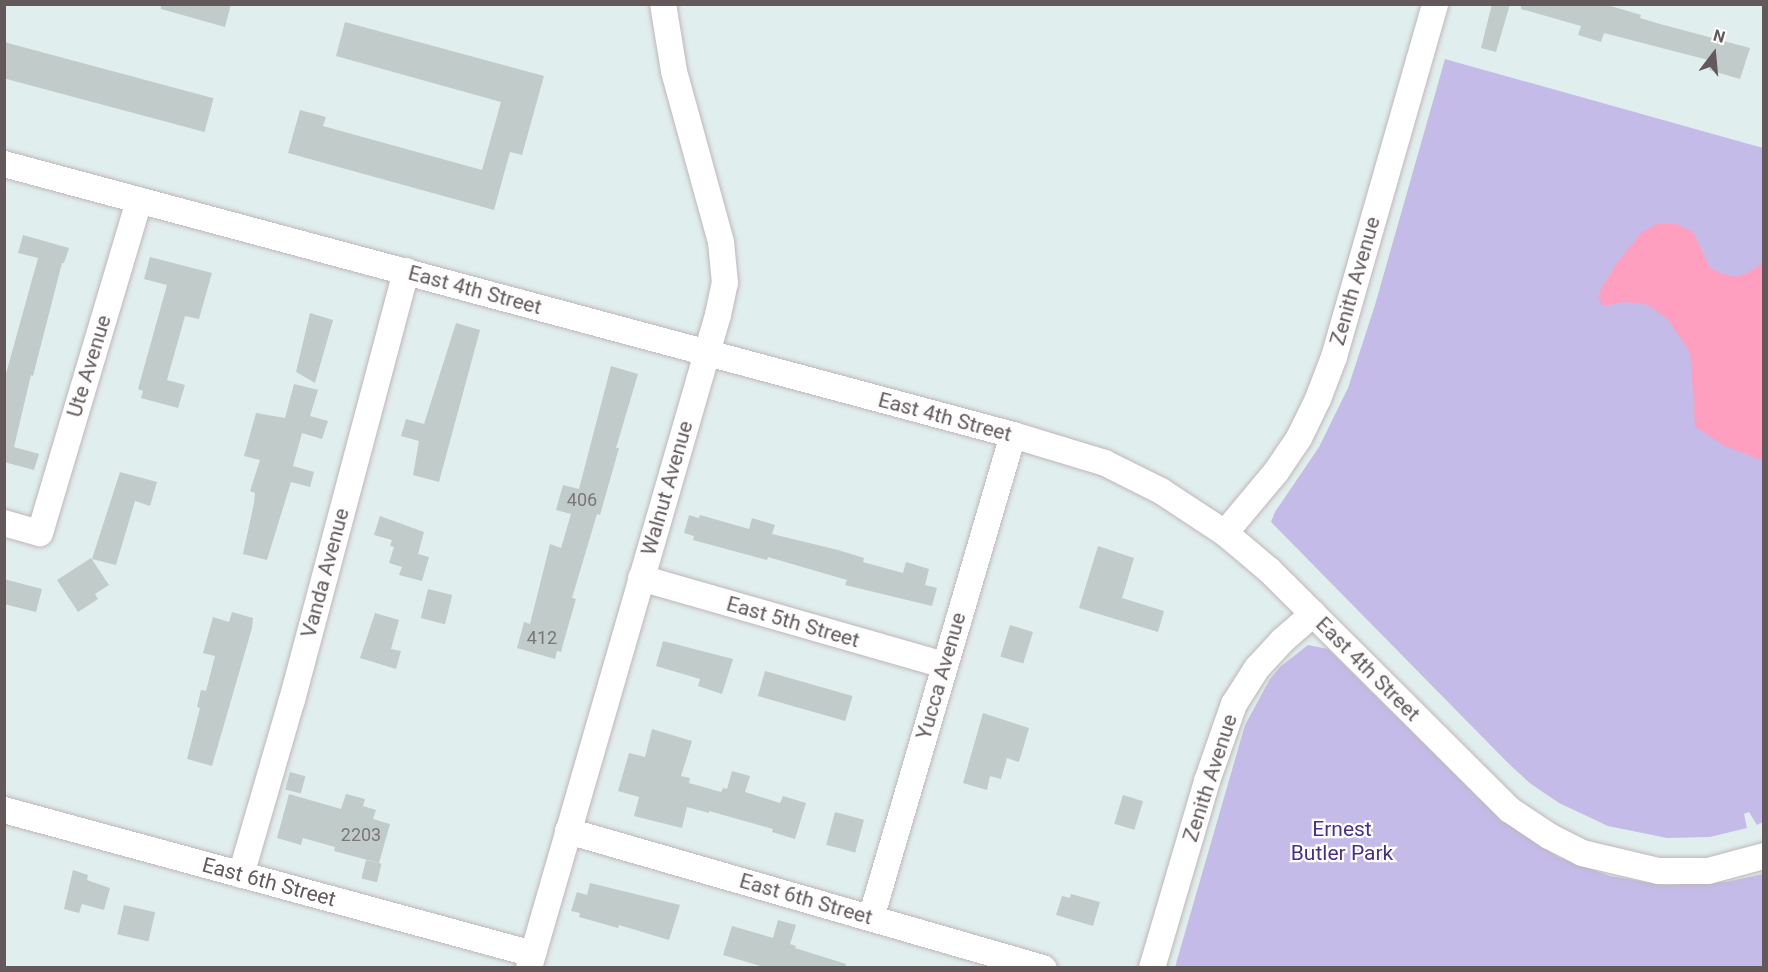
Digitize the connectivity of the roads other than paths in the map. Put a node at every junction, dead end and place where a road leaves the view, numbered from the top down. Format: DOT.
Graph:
graph roads {
  1 [pos="663,4"];
  2 [pos="1435,4"];
  3 [pos="4,164"];
  4 [pos="139,200"];
  5 [pos="406,271"];
  6 [pos="707,352"];
  7 [pos="1012,435"];
  8 [pos="4,523"];
  9 [pos="1225,533"];
  10 [pos="641,578"];
  11 [pos="1313,614"];
  12 [pos="944,665"];
  13 [pos="4,810"];
  14 [pos="568,831"];
  15 [pos="1764,856"];
  16 [pos="241,874"];
  17 [pos="871,918"];
  18 [pos="531,961"];
  19 [pos="1044,968"];
  20 [pos="1152,968"];
  1 -- 6 [label="street, Walnut Avenue"];
  2 -- 9 [label="street, Zenith Avenue"];
  3 -- 4 [label="street, East 4th Street"];
  4 -- 5 [label="street, East 4th Street"];
  4 -- 8 [label="street, Ute Avenue"];
  5 -- 6 [label="street, East 4th Street"];
  5 -- 16 [label="street, Vanda Avenue"];
  6 -- 7 [label="street, East 4th Street"];
  6 -- 10 [label="street, Walnut Avenue"];
  7 -- 9 [label="street, East 4th Street"];
  7 -- 12 [label="street, Yucca Avenue"];
  9 -- 11 [label="street, East 4th Street"];
  10 -- 12 [label="street, East 5th Street"];
  10 -- 14 [label="street, Walnut Avenue"];
  11 -- 15 [label="street, East 4th Street"];
  11 -- 20 [label="street, Zenith Avenue"];
  12 -- 17 [label="street, Yucca Avenue"];
  13 -- 16 [label="street, East 6th Street"];
  14 -- 17 [label="street, East 6th Street"];
  14 -- 18 [label="street, Walnut Avenue"];
  16 -- 18 [label="street, East 6th Street"];
  17 -- 19 [label="street, East 6th Street"];
}
